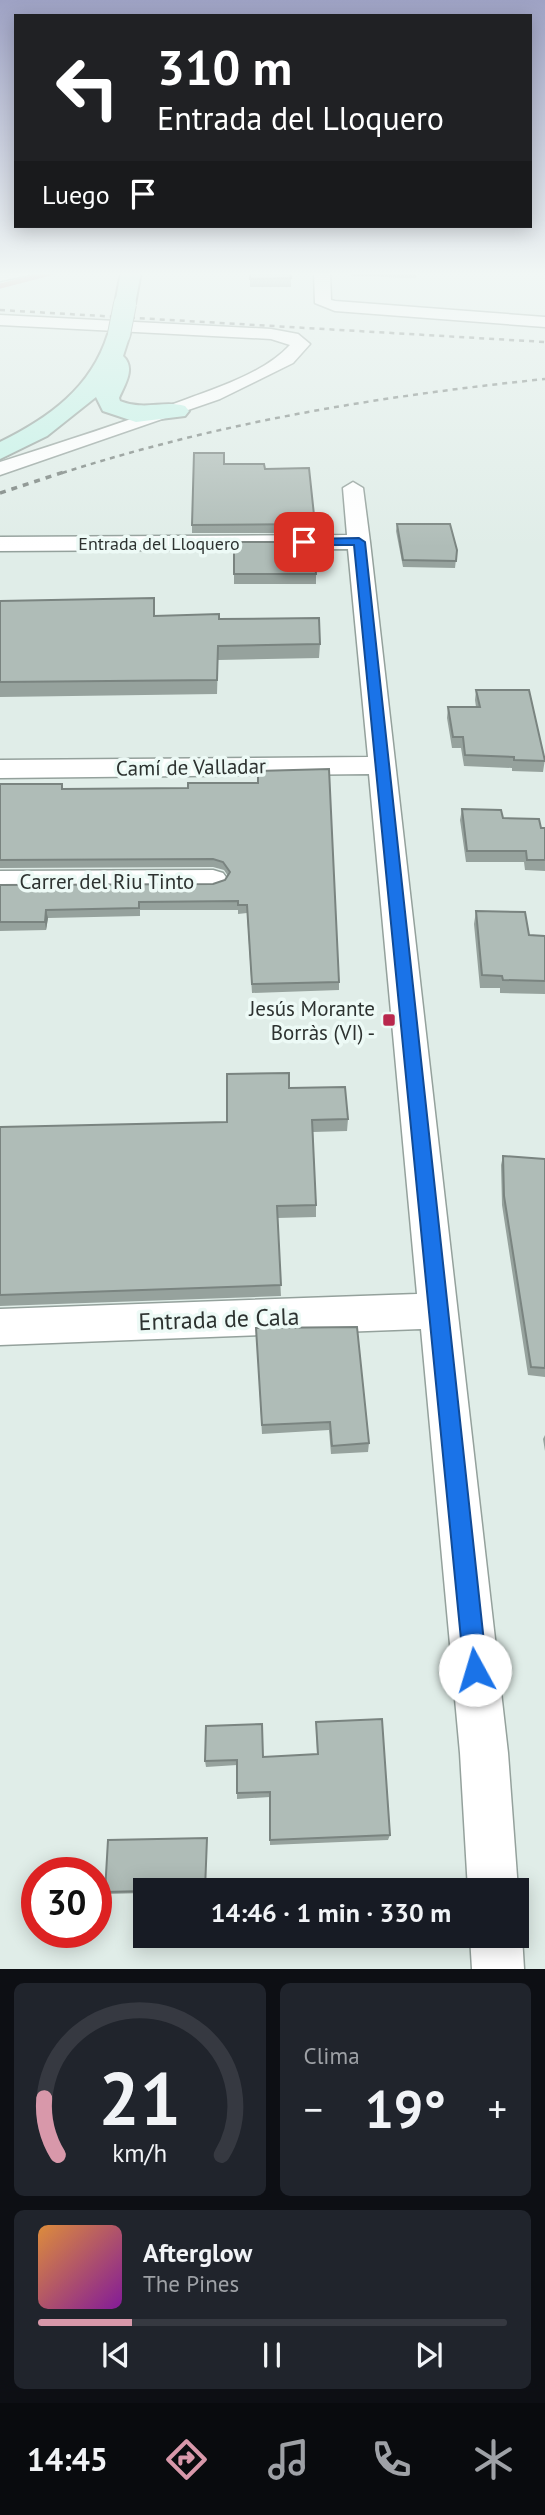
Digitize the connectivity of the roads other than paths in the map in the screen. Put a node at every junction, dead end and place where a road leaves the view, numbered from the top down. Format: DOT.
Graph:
graph roads {
  1 [pos="105,364"];
  2 [pos="118,364"];
  3 [pos="277,364"];
  4 [pos="177,411"];
  5 [pos="50,424"];
  6 [pos="0,445"];
  7 [pos="0,452"];
  8 [pos="0,469"];
  9 [pos="353,488"];
  10 [pos="359,542"];
  11 [pos="0,544"];
  12 [pos="382,765"];
  13 [pos="0,769"];
  14 [pos="213,880"];
  15 [pos="0,881"];
  16 [pos="439,1311"];
  17 [pos="0,1327"];
  18 [pos="492,1878"];
  19 [pos="497,1948"];
  20 [pos="498,1969"];
  1 -- 5 [label="street"];
  2 -- 4 [label="street"];
  3 -- 4 [label="street"];
  4 -- 8 [label="street"];
  5 -- 6 [label="street"];
  5 -- 7 [label="street"];
  9 -- 10 [label="street"];
  10 -- 11 [label="street, Entrada del Lloquero"];
  10 -- 12 [label="street"];
  12 -- 13 [label="street, Camí de Valladar"];
  12 -- 16 [label="street"];
  14 -- 15 [label="street, Carrer del Riu Tinto"];
  16 -- 17 [label="street, Entrada de Cala"];
  16 -- 18 [label="street"];
  19 -- 20 [label="street"];
}
